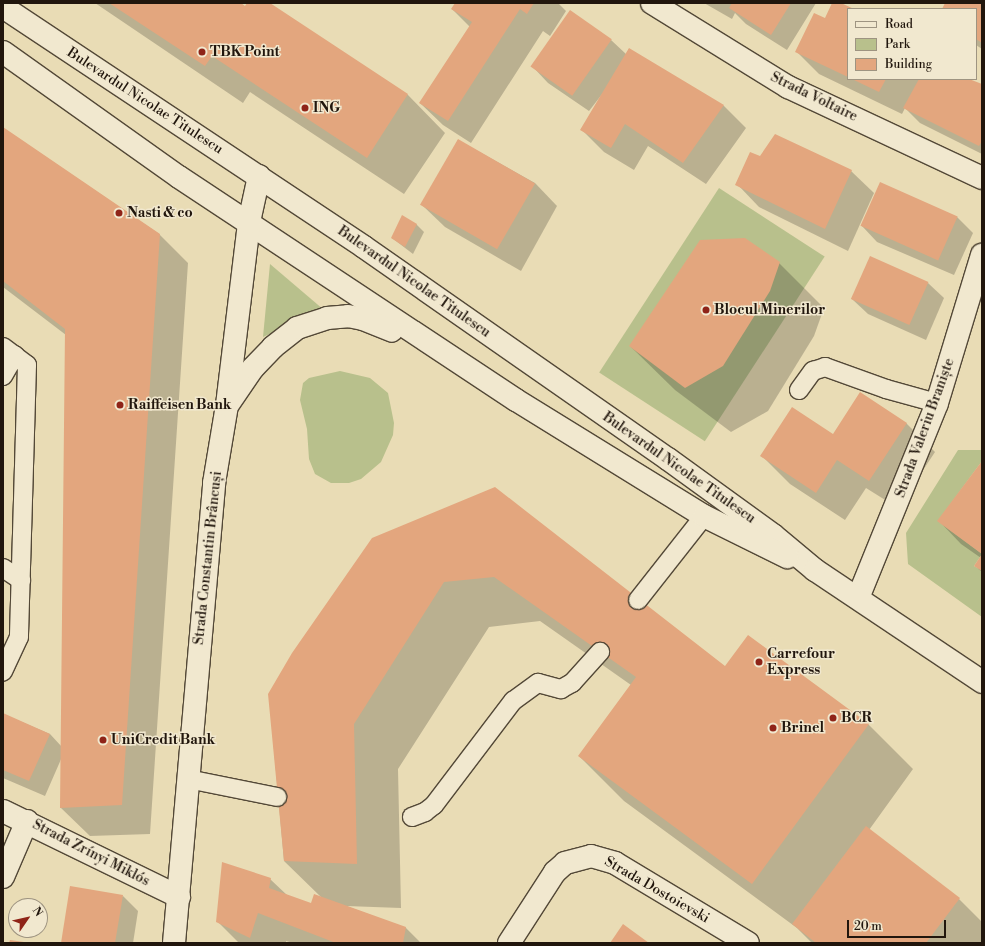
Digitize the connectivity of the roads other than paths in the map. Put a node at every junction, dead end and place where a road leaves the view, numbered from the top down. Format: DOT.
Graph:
graph roads {
  1 [pos="652,3"];
  2 [pos="3,8"];
  3 [pos="3,52"];
  4 [pos="259,176"];
  5 [pos="982,178"];
  6 [pos="249,222"];
  7 [pos="982,255"];
  8 [pos="9,351"];
  9 [pos="452,356"];
  10 [pos="3,376"];
  11 [pos="800,390"];
  12 [pos="937,404"];
  13 [pos="227,405"];
  14 [pos="704,516"];
  15 [pos="3,568"];
  16 [pos="815,570"];
  17 [pos="21,580"];
  18 [pos="858,598"];
  19 [pos="638,600"];
  20 [pos="600,652"];
  21 [pos="3,671"];
  22 [pos="982,682"];
  23 [pos="188,779"];
  24 [pos="277,797"];
  25 [pos="3,811"];
  26 [pos="412,817"];
  27 [pos="27,821"];
  28 [pos="3,877"];
  29 [pos="179,897"];
  30 [pos="174,943"];
  31 [pos="509,943"];
  32 [pos="748,943"];
  1 -- 5 [label="main road, Strada Voltaire"];
  2 -- 4 [label="main road, Bulevardul Nicolae Titulescu"];
  3 -- 6 [label="main road, Bulevardul Nicolae Titulescu"];
  4 -- 6 [label="main road, Strada Constantin Brâncuși"];
  4 -- 16 [label="main road, Bulevardul Nicolae Titulescu"];
  6 -- 9 [label="main road, Bulevardul Nicolae Titulescu"];
  6 -- 13 [label="main road, Strada Constantin Brâncuși"];
  7 -- 12 [label="main road, Strada Valeriu Braniște"];
  8 -- 10 [label="lane"];
  8 -- 17 [label="lane"];
  9 -- 13 [label="main road"];
  9 -- 14 [label="main road, Bulevardul Nicolae Titulescu"];
  11 -- 12 [label="lane"];
  12 -- 18 [label="main road, Strada Valeriu Braniște"];
  13 -- 23 [label="main road, Strada Constantin Brâncuși"];
  14 -- 16 [label="main road, Bulevardul Nicolae Titulescu"];
  14 -- 19 [label="lane"];
  15 -- 17 [label="lane"];
  16 -- 18 [label="main road, Bulevardul Nicolae Titulescu"];
  17 -- 21 [label="lane"];
  18 -- 22 [label="main road, Bulevardul Nicolae Titulescu"];
  20 -- 26 [label="lane"];
  23 -- 24 [label="lane"];
  23 -- 29 [label="main road, Strada Constantin Brâncuși"];
  25 -- 27 [label="main road, Strada Zrínyi Miklós"];
  27 -- 28 [label="main road"];
  27 -- 29 [label="main road, Strada Zrínyi Miklós"];
  29 -- 30 [label="main road, Strada Constantin Brâncuși"];
  31 -- 32 [label="main road, Strada Dostoievski"];
}
